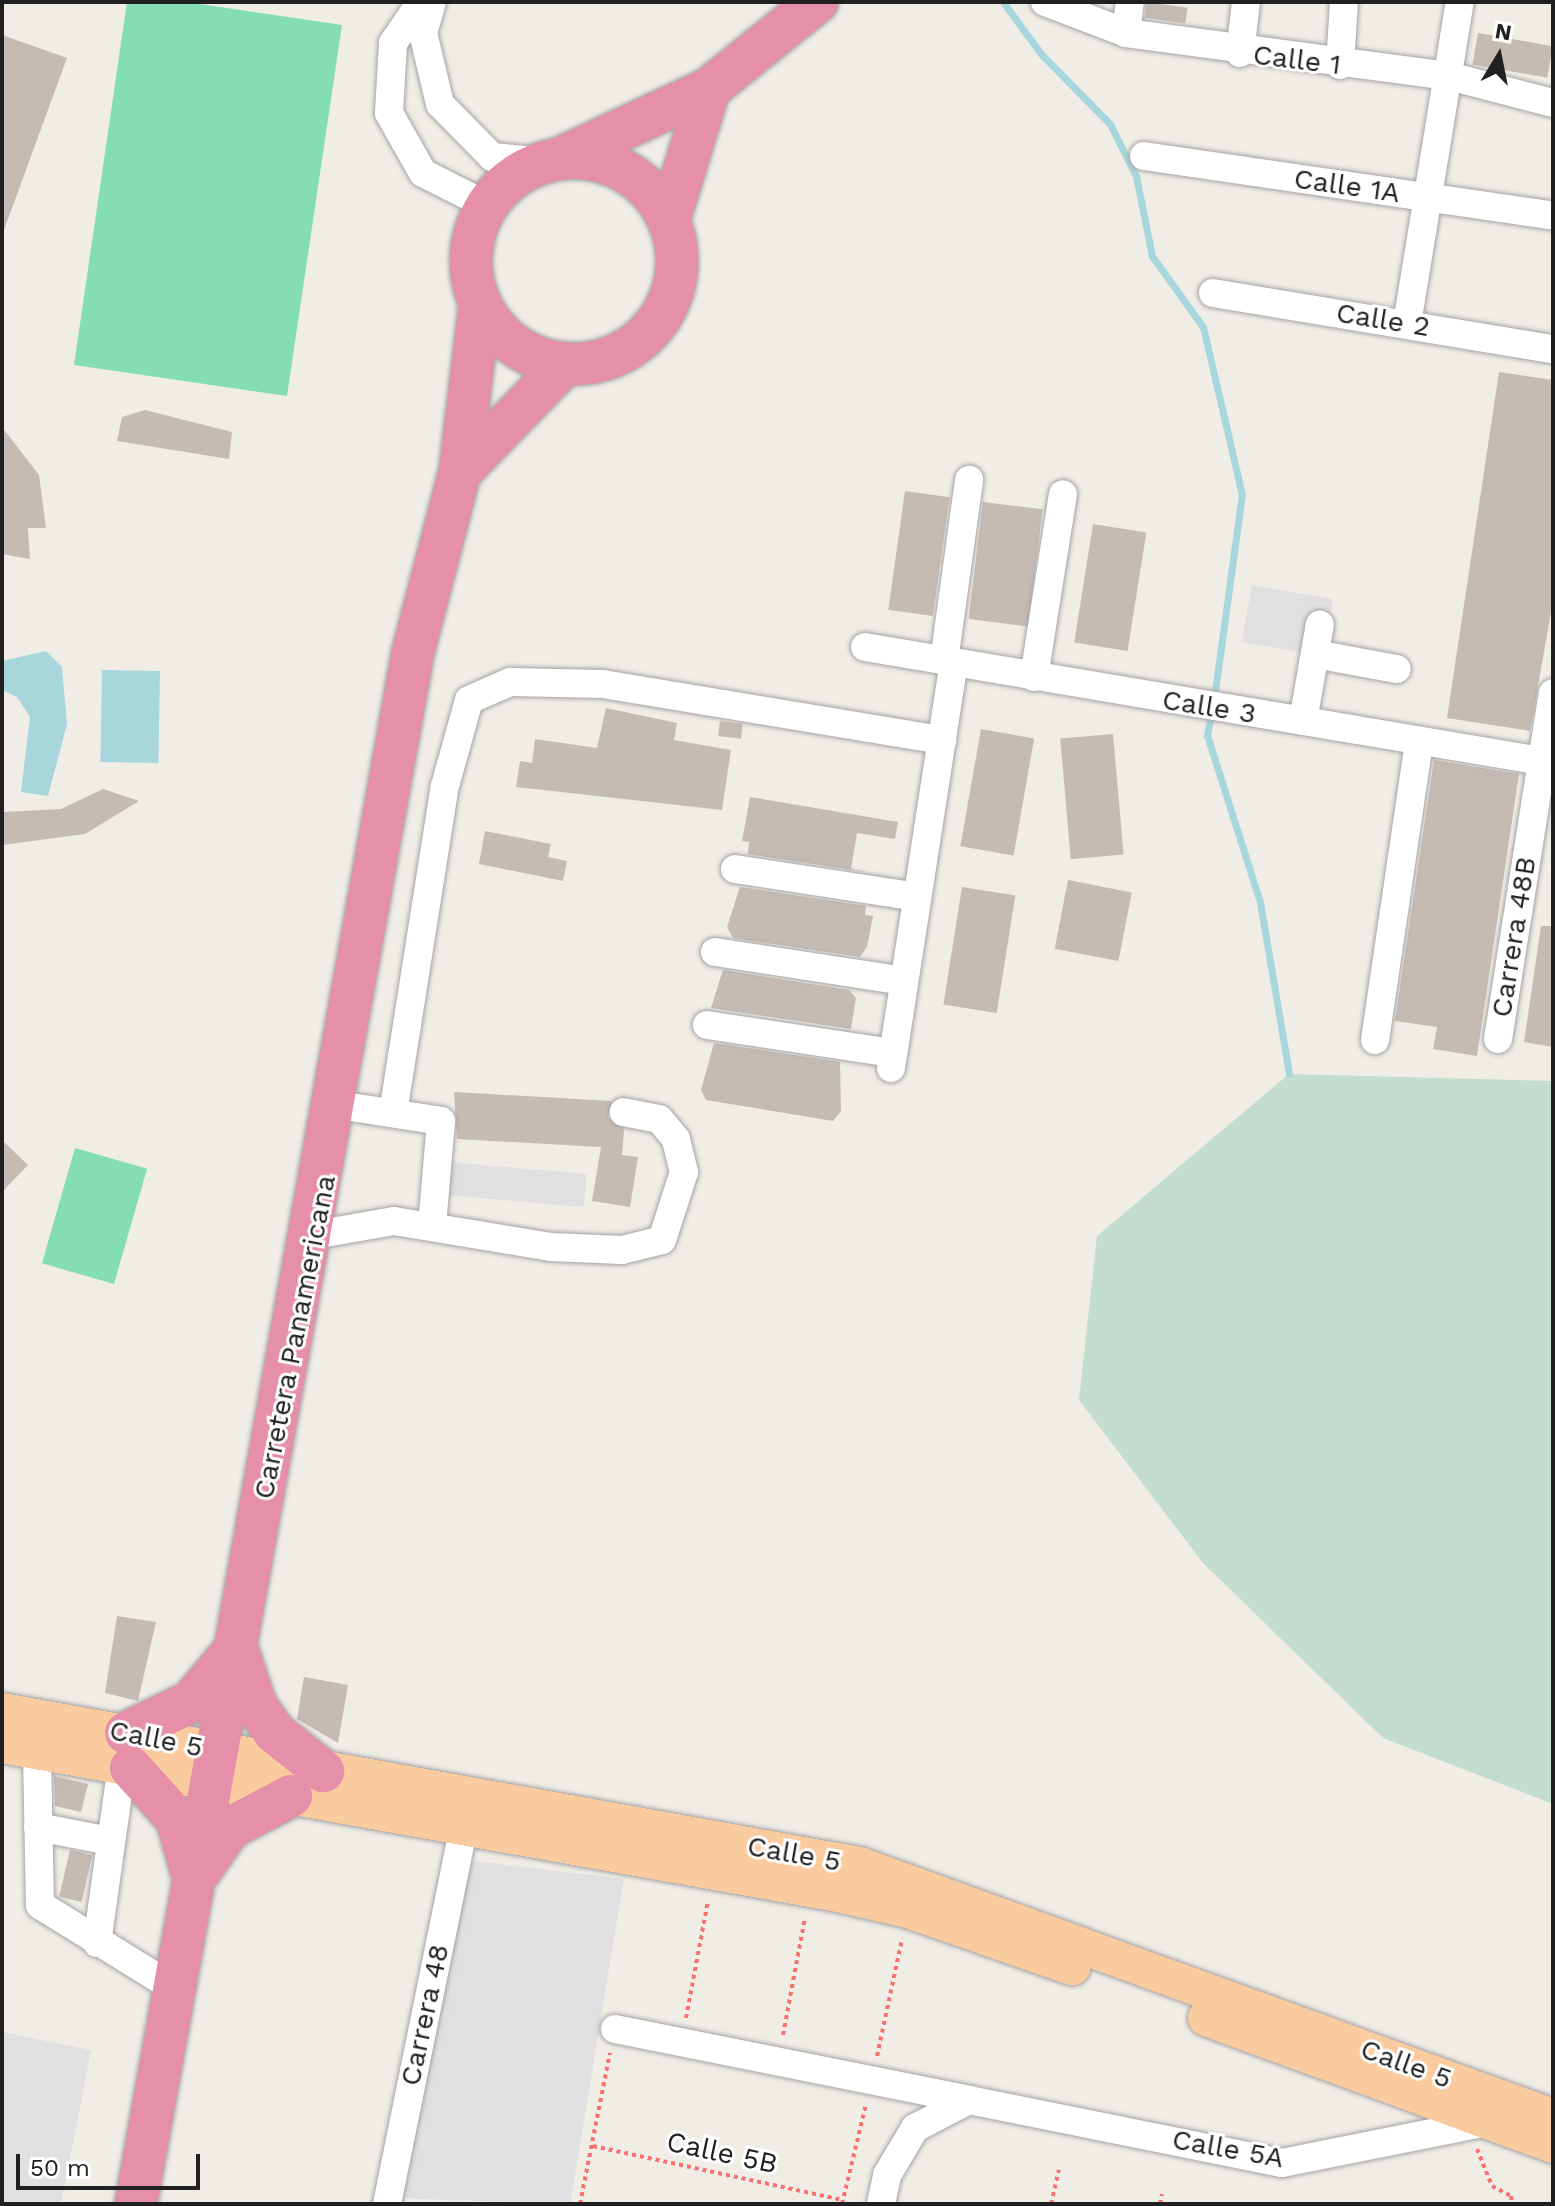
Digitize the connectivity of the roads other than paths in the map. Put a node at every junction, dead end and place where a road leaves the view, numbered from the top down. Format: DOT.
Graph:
graph roads {
  1 [pos="421,2"];
  2 [pos="432,2"];
  3 [pos="817,2"];
  4 [pos="1045,2"];
  5 [pos="1130,2"];
  6 [pos="1246,2"];
  7 [pos="1344,2"];
  8 [pos="1460,2"];
  9 [pos="1126,33"];
  10 [pos="1240,53"];
  11 [pos="1340,65"];
  12 [pos="1449,76"];
  13 [pos="709,89"];
  14 [pos="1553,103"];
  15 [pos="1144,156"];
  16 [pos="553,160"];
  17 [pos="1428,198"];
  18 [pos="486,205"];
  19 [pos="1550,215"];
  20 [pos="669,220"];
  21 [pos="1213,293"];
  22 [pos="480,305"];
  23 [pos="1407,324"];
  24 [pos="1553,349"];
  25 [pos="565,364"];
  26 [pos="460,472"];
  27 [pos="969,480"];
  28 [pos="1063,494"];
  29 [pos="1320,624"];
  30 [pos="865,647"];
  31 [pos="1315,654"];
  32 [pos="949,662"];
  33 [pos="1397,669"];
  34 [pos="1034,677"];
  35 [pos="1553,693"];
  36 [pos="1303,721"];
  37 [pos="942,740"];
  38 [pos="1419,743"];
  39 [pos="1548,762"];
  40 [pos="735,869"];
  41 [pos="917,897"];
  42 [pos="715,952"];
  43 [pos="904,981"];
  44 [pos="707,1025"];
  45 [pos="1498,1039"];
  46 [pos="1375,1040"];
  47 [pos="338,1105"];
  48 [pos="624,1112"];
  49 [pos="393,1113"];
  50 [pos="432,1225"];
  51 [pos="314,1235"];
  52 [pos="237,1647"];
  53 [pos="2,1711"];
  54 [pos="19,1748"];
  55 [pos="126,1756"];
  56 [pos="215,1766"];
  57 [pos="323,1771"];
  58 [pos="291,1796"];
  59 [pos="464,1826"];
  60 [pos="38,1827"];
  61 [pos="110,1841"];
  62 [pos="193,1886"];
  63 [pos="97,1943"];
  64 [pos="174,1988"];
  65 [pos="615,2029"];
  66 [pos="969,2100"];
  67 [pos="1553,2117"];
  68 [pos="1477,2125"];
  69 [pos="1553,2145"];
  70 [pos="136,2204"];
  71 [pos="387,2204"];
  72 [pos="881,2204"];
  1 -- 18 [label="street"];
  2 -- 16 [label="street"];
  3 -- 13 [label="highway"];
  4 -- 9 [label="street, Calle 1"];
  5 -- 9 [label="street"];
  6 -- 10 [label="street"];
  7 -- 11 [label="street"];
  8 -- 12 [label="street"];
  9 -- 10 [label="street, Calle 1"];
  10 -- 11 [label="street, Calle 1"];
  11 -- 12 [label="street, Calle 1"];
  12 -- 14 [label="street, Calle 1"];
  12 -- 17 [label="street"];
  13 -- 16 [label="highway"];
  13 -- 20 [label="highway"];
  15 -- 17 [label="street, Calle 1A"];
  16 -- 18 [label="highway"];
  16 -- 20 [label="highway"];
  17 -- 19 [label="street, Calle 1A"];
  17 -- 23 [label="street"];
  18 -- 22 [label="highway"];
  20 -- 25 [label="highway"];
  21 -- 23 [label="street, Calle 2"];
  22 -- 25 [label="highway"];
  22 -- 26 [label="highway, Carretera Panamericana"];
  23 -- 24 [label="street, Calle 2"];
  25 -- 26 [label="highway, Carretera Panamericana"];
  26 -- 47 [label="highway, Carretera Panamericana"];
  27 -- 32 [label="street"];
  28 -- 34 [label="street"];
  29 -- 31 [label="street"];
  30 -- 32 [label="street, Calle 3"];
  31 -- 33 [label="street"];
  31 -- 36 [label="street"];
  32 -- 34 [label="street, Calle 3"];
  32 -- 37 [label="street"];
  34 -- 36 [label="street, Calle 3"];
  35 -- 39 [label="street, Carrera 48B"];
  36 -- 38 [label="street, Calle 3"];
  37 -- 41 [label="street"];
  37 -- 49 [label="street"];
  38 -- 39 [label="street, Calle 3"];
  38 -- 46 [label="street"];
  39 -- 45 [label="street, Carrera 48B"];
  40 -- 41 [label="street"];
  41 -- 43 [label="street"];
  42 -- 43 [label="street"];
  43 -- 44 [label="street"];
  47 -- 49 [label="street"];
  47 -- 51 [label="highway, Carretera Panamericana"];
  48 -- 50 [label="street"];
  49 -- 50 [label="street"];
  50 -- 51 [label="street"];
  51 -- 52 [label="highway, Carretera Panamericana"];
  52 -- 55 [label="highway"];
  52 -- 56 [label="highway, Carretera Panamericana"];
  52 -- 57 [label="highway"];
  53 -- 55 [label="main road, Calle 5"];
  54 -- 55 [label="main road, Calle 5"];
  54 -- 60 [label="street"];
  55 -- 56 [label="main road, Calle 5"];
  55 -- 61 [label="street"];
  55 -- 62 [label="highway"];
  56 -- 57 [label="main road, Calle 5"];
  56 -- 58 [label="main road, Calle 5"];
  56 -- 62 [label="highway, Carretera Panamericana"];
  57 -- 67 [label="main road, Calle 5"];
  58 -- 59 [label="main road, Calle 5"];
  58 -- 62 [label="highway"];
  59 -- 68 [label="main road, Calle 5"];
  59 -- 71 [label="street, Carrera 48"];
  60 -- 61 [label="street"];
  60 -- 63 [label="street"];
  61 -- 63 [label="street"];
  62 -- 64 [label="highway, Carretera Panamericana"];
  63 -- 64 [label="street"];
  64 -- 70 [label="highway, Carretera Panamericana"];
  65 -- 66 [label="street, Calle 5A"];
  66 -- 68 [label="street, Calle 5A"];
  66 -- 72 [label="street"];
  68 -- 69 [label="main road, Calle 5"];
}
